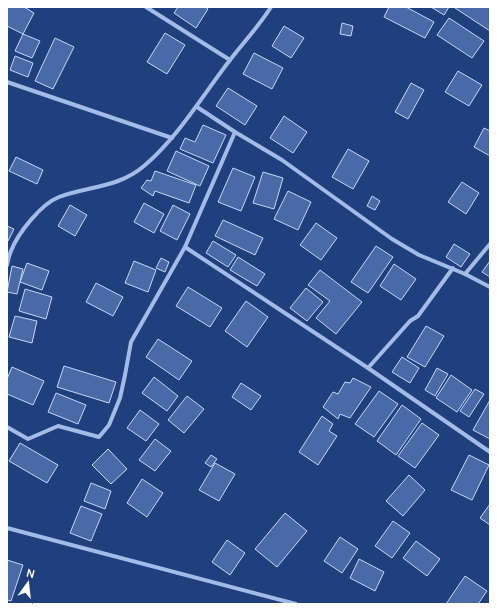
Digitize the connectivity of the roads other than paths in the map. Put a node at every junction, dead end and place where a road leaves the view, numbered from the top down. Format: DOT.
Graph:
graph roads {
  1 [pos="146,7"];
  2 [pos="271,7"];
  3 [pos="230,60"];
  4 [pos="7,82"];
  5 [pos="196,107"];
  6 [pos="235,132"];
  7 [pos="172,138"];
  8 [pos="490,244"];
  9 [pos="185,246"];
  10 [pos="9,250"];
  11 [pos="7,265"];
  12 [pos="452,268"];
  13 [pos="465,274"];
  14 [pos="490,287"];
  15 [pos="368,368"];
  16 [pos="7,427"];
  17 [pos="490,452"];
  18 [pos="7,528"];
  19 [pos="296,604"];
  1 -- 3 [label="street"];
  2 -- 3 [label="street"];
  3 -- 5 [label="street"];
  4 -- 7 [label="street"];
  5 -- 6 [label="street"];
  5 -- 7 [label="street"];
  6 -- 9 [label="street"];
  6 -- 12 [label="street"];
  7 -- 10 [label="street"];
  8 -- 13 [label="street"];
  9 -- 15 [label="street"];
  9 -- 16 [label="street"];
  10 -- 11 [label="street"];
  12 -- 13 [label="street"];
  12 -- 15 [label="street"];
  13 -- 14 [label="street"];
  15 -- 17 [label="street"];
  18 -- 19 [label="street"];
}
